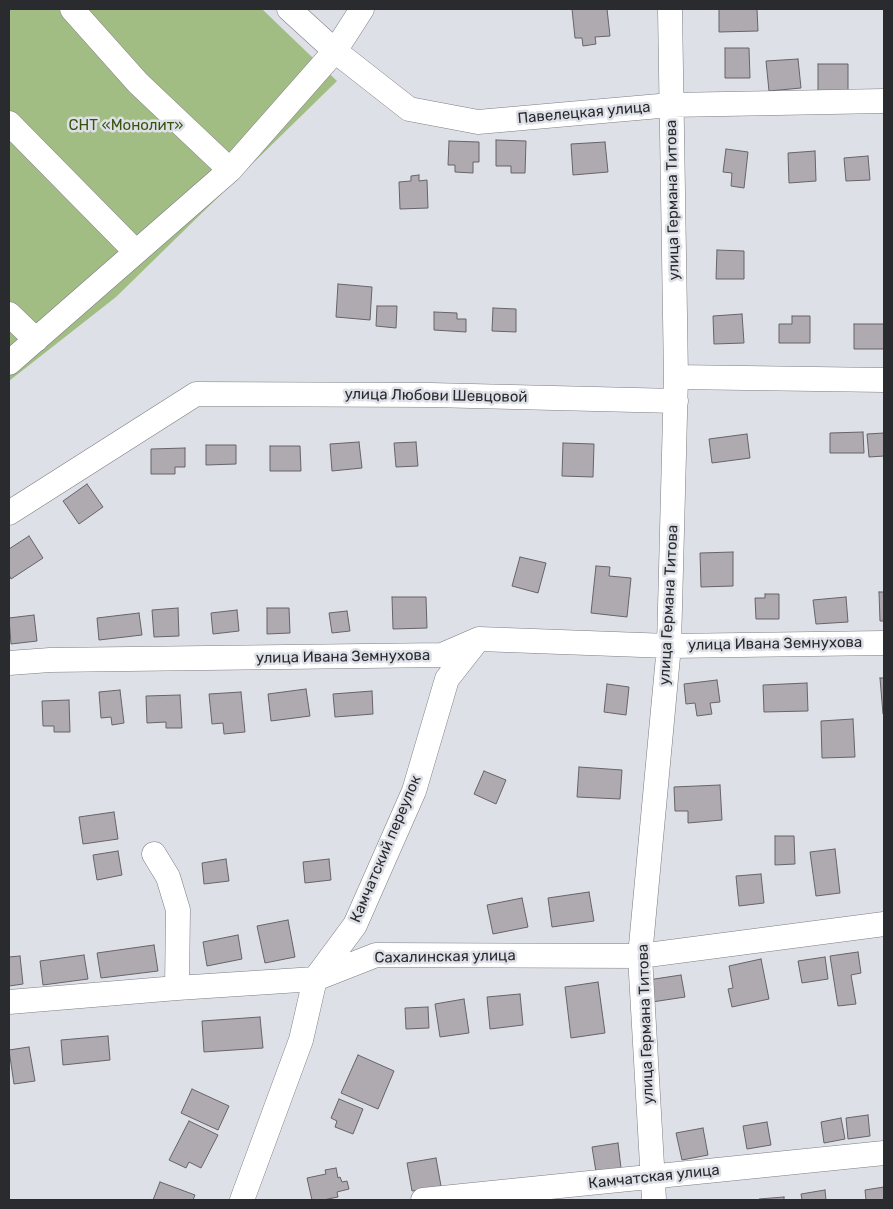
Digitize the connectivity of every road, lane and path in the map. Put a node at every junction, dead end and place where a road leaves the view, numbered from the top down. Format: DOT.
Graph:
graph roads {
  1 [pos="72,9"];
  2 [pos="289,9"];
  3 [pos="362,9"];
  4 [pos="670,9"];
  5 [pos="335,51"];
  6 [pos="884,101"];
  7 [pos="671,105"];
  8 [pos="9,123"];
  9 [pos="230,170"];
  10 [pos="136,252"];
  11 [pos="9,314"];
  12 [pos="36,340"];
  13 [pos="9,363"];
  14 [pos="676,377"];
  15 [pos="884,380"];
  16 [pos="676,401"];
  17 [pos="9,513"];
  18 [pos="479,639"];
  19 [pos="884,643"];
  20 [pos="669,646"];
  21 [pos="9,663"];
  22 [pos="154,854"];
  23 [pos="884,924"];
  24 [pos="640,956"];
  25 [pos="315,979"];
  26 [pos="177,988"];
  27 [pos="9,1002"];
  28 [pos="884,1153"];
  29 [pos="653,1189"];
  30 [pos="242,1200"];
  31 [pos="423,1200"];
  1 -- 9 [label="street"];
  2 -- 5 [label="street, Павелецкая улица"];
  3 -- 5 [label="street"];
  4 -- 7 [label="street, улица Германа Титова"];
  5 -- 7 [label="street, Павелецкая улица"];
  5 -- 9 [label="street"];
  6 -- 7 [label="street, Павелецкая улица"];
  7 -- 14 [label="street, улица Германа Титова"];
  8 -- 10 [label="street"];
  9 -- 10 [label="street"];
  10 -- 12 [label="street"];
  11 -- 12 [label="street"];
  12 -- 13 [label="street"];
  14 -- 15 [label="street"];
  14 -- 16 [label="street, улица Германа Титова"];
  16 -- 17 [label="street, улица Любови Шевцовой"];
  16 -- 20 [label="street, улица Германа Титова"];
  18 -- 20 [label="street, улица Ивана Земнухова"];
  18 -- 21 [label="street, улица Ивана Земнухова"];
  18 -- 25 [label="street, Камчатский переулок"];
  19 -- 20 [label="street, улица Ивана Земнухова"];
  20 -- 24 [label="street, улица Германа Титова"];
  22 -- 26 [label="street"];
  23 -- 24 [label="street, Сахалинская улица"];
  24 -- 25 [label="street, Сахалинская улица"];
  24 -- 29 [label="street, улица Германа Титова"];
  25 -- 26 [label="street, Сахалинская улица"];
  25 -- 30 [label="street, Камчатский переулок"];
  26 -- 27 [label="street, Сахалинская улица"];
  28 -- 29 [label="street, Камчатская улица"];
  29 -- 31 [label="street, Камчатская улица"];
}
